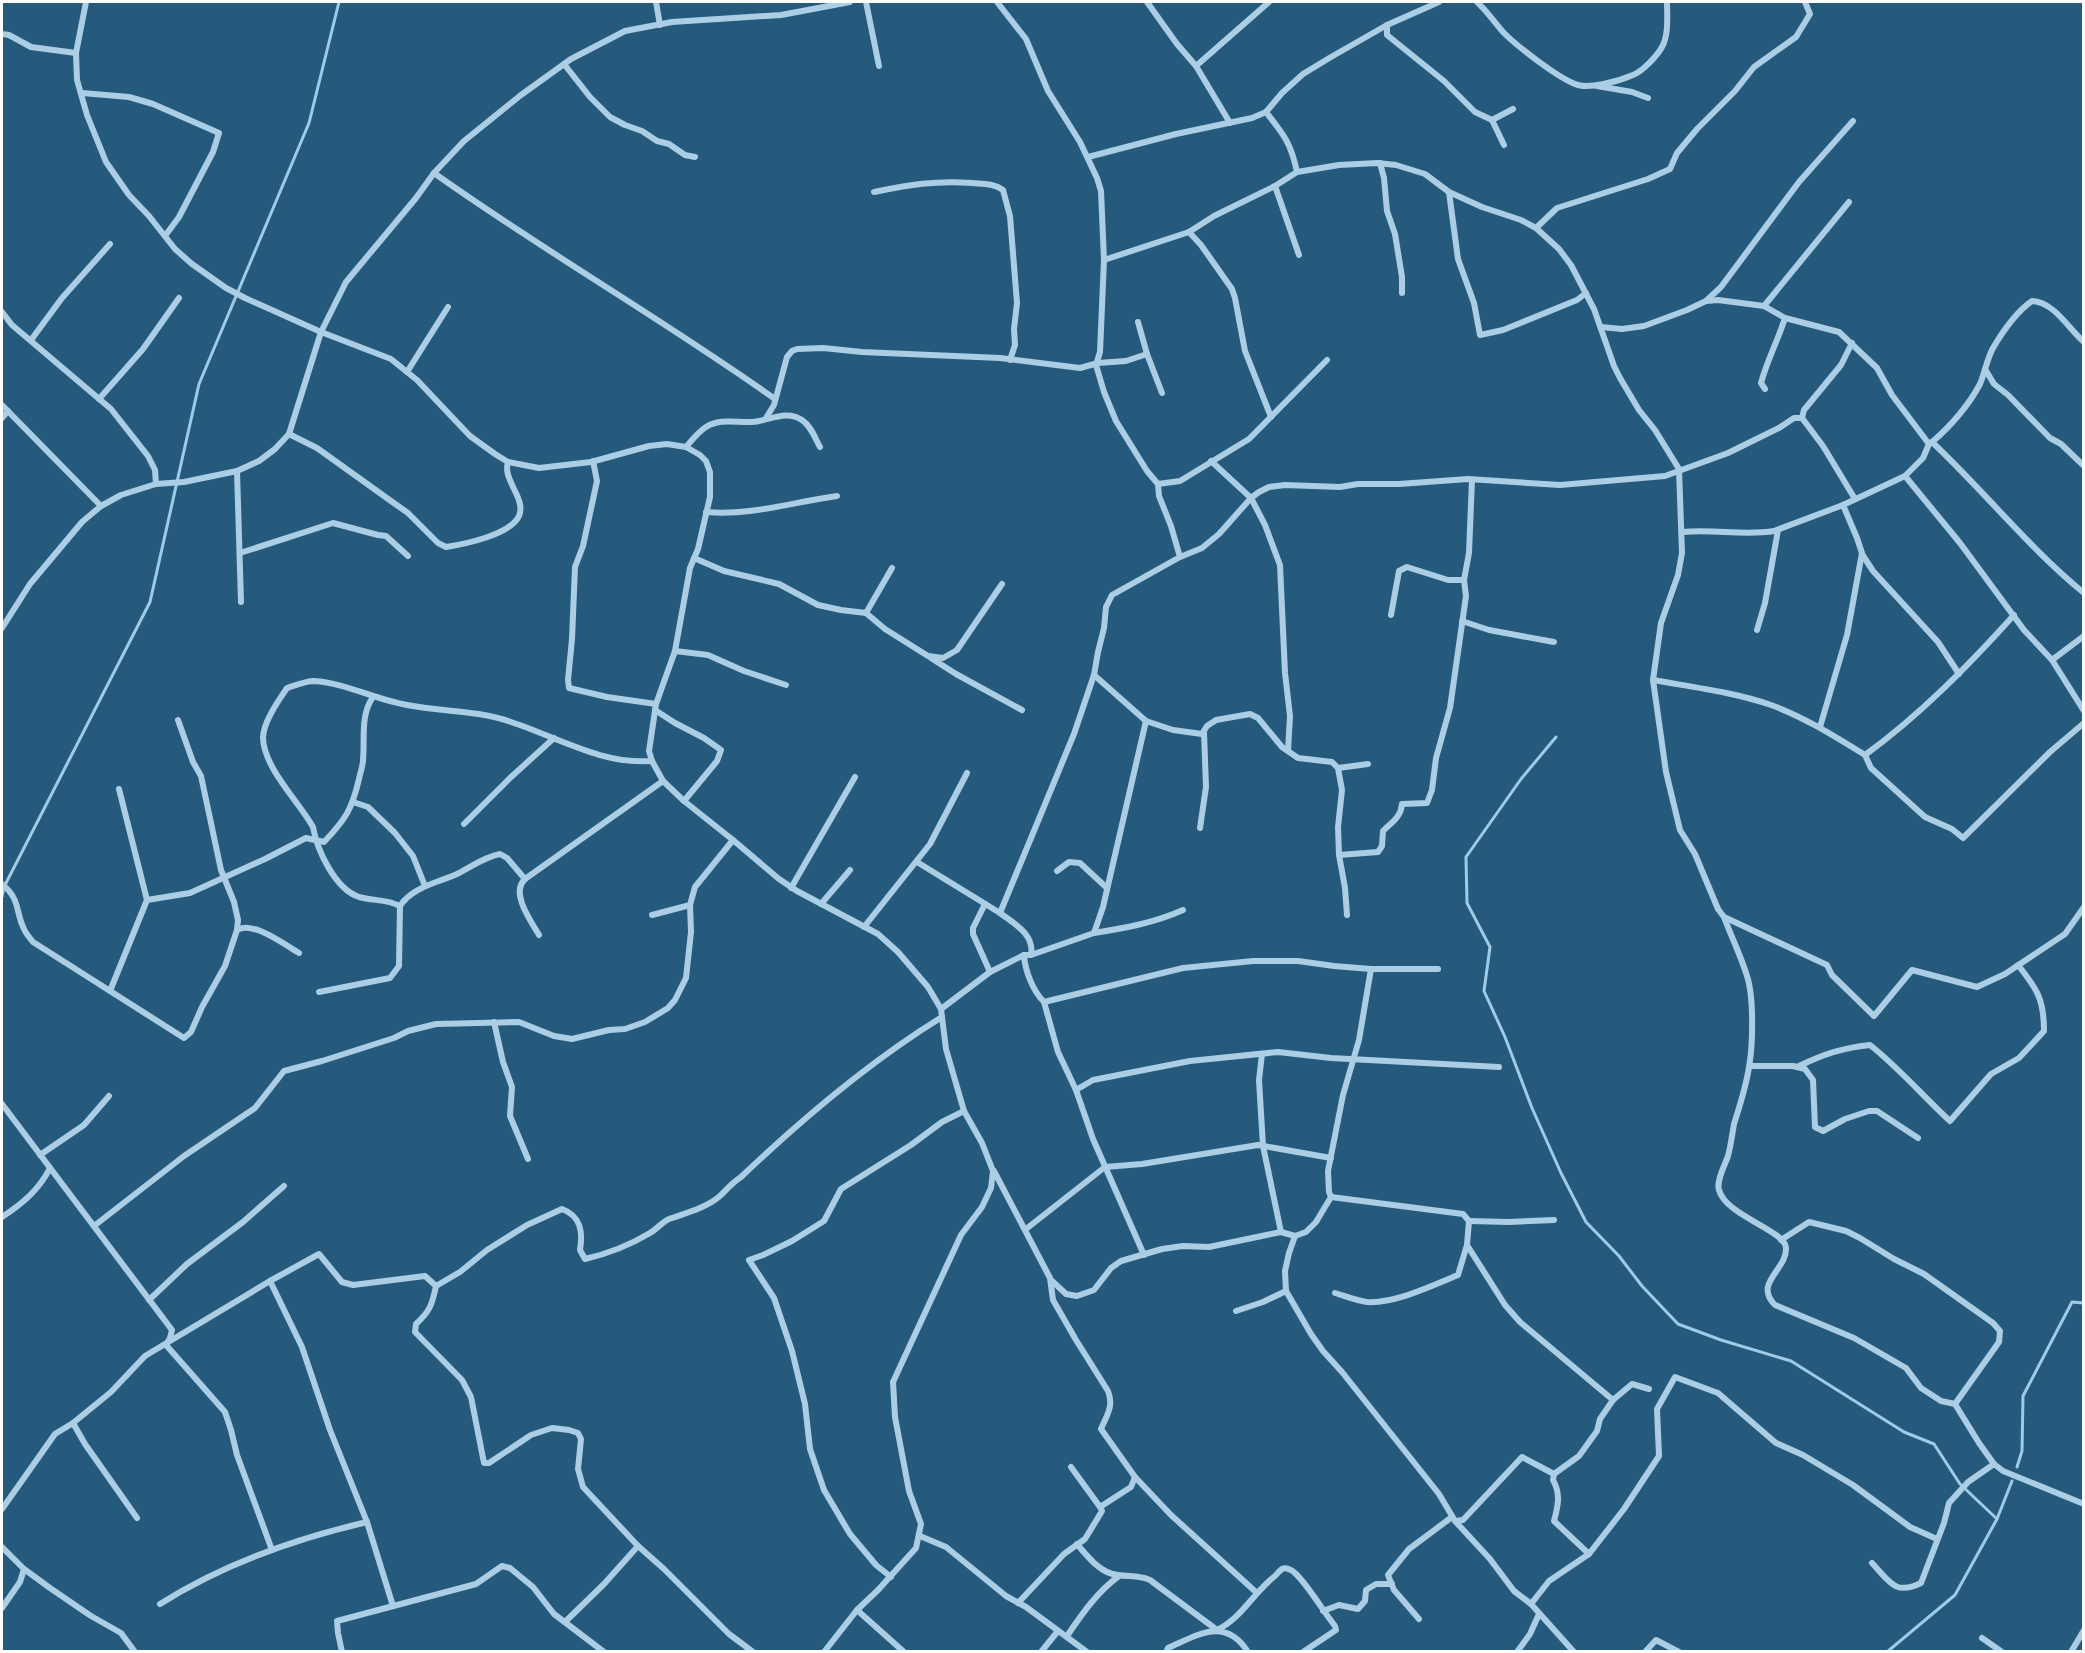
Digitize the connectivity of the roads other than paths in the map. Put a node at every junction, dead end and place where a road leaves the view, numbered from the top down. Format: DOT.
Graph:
graph roads {
  1 [pos="86,2"];
  2 [pos="656,2"];
  3 [pos="850,2"];
  4 [pos="866,2"];
  5 [pos="997,2"];
  6 [pos="1147,2"];
  7 [pos="1269,2"];
  8 [pos="1439,2"];
  9 [pos="1477,2"];
  10 [pos="1667,2"];
  11 [pos="1805,2"];
  12 [pos="660,25"];
  13 [pos="1387,25"];
  14 [pos="2,34"];
  15 [pos="76,53"];
  16 [pos="564,64"];
  17 [pos="879,66"];
  18 [pos="1196,66"];
  19 [pos="1597,86"];
  20 [pos="82,93"];
  21 [pos="1648,98"];
  22 [pos="1513,109"];
  23 [pos="1266,112"];
  24 [pos="1492,120"];
  25 [pos="1853,121"];
  26 [pos="1230,123"];
  27 [pos="1504,145"];
  28 [pos="695,157"];
  29 [pos="1088,157"];
  30 [pos="1380,163"];
  31 [pos="1297,172"];
  32 [pos="434,173"];
  33 [pos="1275,186"];
  34 [pos="874,192"];
  35 [pos="1449,192"];
  36 [pos="1849,201"];
  37 [pos="1536,228"];
  38 [pos="1189,232"];
  39 [pos="165,236"];
  40 [pos="110,244"];
  41 [pos="1299,255"];
  42 [pos="1104,260"];
  43 [pos="1402,293"];
  44 [pos="1586,293"];
  45 [pos="179,298"];
  46 [pos="1707,301"];
  47 [pos="1764,306"];
  48 [pos="448,307"];
  49 [pos="2,312"];
  50 [pos="1785,318"];
  51 [pos="1138,322"];
  52 [pos="1601,327"];
  53 [pos="321,332"];
  54 [pos="31,340"];
  55 [pos="2084,342"];
  56 [pos="1852,343"];
  57 [pos="1147,354"];
  58 [pos="1010,360"];
  59 [pos="1327,360"];
  60 [pos="1094,365"];
  61 [pos="1985,369"];
  62 [pos="406,372"];
  63 [pos="1765,390"];
  64 [pos="1161,393"];
  65 [pos="99,399"];
  66 [pos="775,399"];
  67 [pos="2,405"];
  68 [pos="8,411"];
  69 [pos="1271,417"];
  70 [pos="2,418"];
  71 [pos="766,418"];
  72 [pos="1802,418"];
  73 [pos="289,434"];
  74 [pos="1931,443"];
  75 [pos="686,447"];
  76 [pos="820,447"];
  77 [pos="593,461"];
  78 [pos="1211,461"];
  79 [pos="508,462"];
  80 [pos="2084,466"];
  81 [pos="1679,469"];
  82 [pos="237,471"];
  83 [pos="1905,476"];
  84 [pos="1472,480"];
  85 [pos="156,484"];
  86 [pos="1158,484"];
  87 [pos="837,496"];
  88 [pos="1251,498"];
  89 [pos="1855,499"];
  90 [pos="1843,505"];
  91 [pos="101,506"];
  92 [pos="706,512"];
  93 [pos="1778,530"];
  94 [pos="1683,532"];
  95 [pos="240,553"];
  96 [pos="1862,553"];
  97 [pos="408,556"];
  98 [pos="1180,557"];
  99 [pos="694,558"];
  100 [pos="892,568"];
  101 [pos="1464,580"];
  102 [pos="1002,584"];
  103 [pos="2084,593"];
  104 [pos="241,602"];
  105 [pos="866,613"];
  106 [pos="1391,615"];
  107 [pos="2014,615"];
  108 [pos="1462,621"];
  109 [pos="2,628"];
  110 [pos="1757,630"];
  111 [pos="2084,636"];
  112 [pos="1554,642"];
  113 [pos="675,651"];
  114 [pos="928,656"];
  115 [pos="2052,660"];
  116 [pos="1959,674"];
  117 [pos="1094,675"];
  118 [pos="1653,680"];
  119 [pos="786,685"];
  120 [pos="373,697"];
  121 [pos="655,707"];
  122 [pos="1022,710"];
  123 [pos="2084,711"];
  124 [pos="178,720"];
  125 [pos="1146,721"];
  126 [pos="2084,723"];
  127 [pos="1820,727"];
  128 [pos="1204,731"];
  129 [pos="554,738"];
  130 [pos="1288,751"];
  131 [pos="1865,755"];
  132 [pos="652,760"];
  133 [pos="1368,764"];
  134 [pos="1338,768"];
  135 [pos="967,773"];
  136 [pos="855,777"];
  137 [pos="663,781"];
  138 [pos="119,789"];
  139 [pos="684,801"];
  140 [pos="353,802"];
  141 [pos="464,824"];
  142 [pos="1200,828"];
  143 [pos="315,840"];
  144 [pos="733,840"];
  145 [pos="1339,855"];
  146 [pos="917,862"];
  147 [pos="850,870"];
  148 [pos="1057,871"];
  149 [pos="223,877"];
  150 [pos="525,879"];
  151 [pos="2,884"];
  152 [pos="425,886"];
  153 [pos="792,888"];
  154 [pos="1107,888"];
  155 [pos="147,900"];
  156 [pos="821,904"];
  157 [pos="985,904"];
  158 [pos="690,905"];
  159 [pos="400,906"];
  160 [pos="2084,907"];
  161 [pos="1183,910"];
  162 [pos="1000,913"];
  163 [pos="652,915"];
  164 [pos="1347,915"];
  165 [pos="1724,917"];
  166 [pos="864,927"];
  167 [pos="237,930"];
  168 [pos="1094,933"];
  169 [pos="538,936"];
  170 [pos="299,953"];
  171 [pos="1028,955"];
  172 [pos="2018,965"];
  173 [pos="1371,969"];
  174 [pos="1438,969"];
  175 [pos="990,972"];
  176 [pos="110,991"];
  177 [pos="319,993"];
  178 [pos="1044,1002"];
  179 [pos="941,1008"];
  180 [pos="942,1017"];
  181 [pos="494,1022"];
  182 [pos="1262,1054"];
  183 [pos="1353,1059"];
  184 [pos="1750,1066"];
  185 [pos="1799,1066"];
  186 [pos="1499,1067"];
  187 [pos="1076,1090"];
  188 [pos="109,1096"];
  189 [pos="2,1104"];
  190 [pos="964,1111"];
  191 [pos="1918,1138"];
  192 [pos="1263,1146"];
  193 [pos="40,1155"];
  194 [pos="1330,1158"];
  195 [pos="528,1159"];
  196 [pos="1105,1167"];
  197 [pos="50,1168"];
  198 [pos="993,1171"];
  199 [pos="284,1186"];
  200 [pos="1331,1197"];
  201 [pos="2,1217"];
  202 [pos="1554,1220"];
  203 [pos="1469,1221"];
  204 [pos="94,1226"];
  205 [pos="1026,1229"];
  206 [pos="1281,1233"];
  207 [pos="1295,1236"];
  208 [pos="1781,1240"];
  209 [pos="1467,1245"];
  210 [pos="1144,1255"];
  211 [pos="1050,1278"];
  212 [pos="270,1281"];
  213 [pos="436,1286"];
  214 [pos="1286,1292"];
  215 [pos="1335,1293"];
  216 [pos="149,1300"];
  217 [pos="1236,1311"];
  218 [pos="166,1345"];
  219 [pos="1649,1389"];
  220 [pos="1613,1400"];
  221 [pos="1955,1404"];
  222 [pos="74,1423"];
  223 [pos="1994,1464"];
  224 [pos="1071,1467"];
  225 [pos="1554,1474"];
  226 [pos="1135,1476"];
  227 [pos="2084,1504"];
  228 [pos="1100,1507"];
  229 [pos="2,1509"];
  230 [pos="137,1518"];
  231 [pos="1453,1519"];
  232 [pos="367,1522"];
  233 [pos="920,1536"];
  234 [pos="1937,1539"];
  235 [pos="1077,1544"];
  236 [pos="638,1546"];
  237 [pos="2,1548"];
  238 [pos="273,1550"];
  239 [pos="1589,1554"];
  240 [pos="1872,1563"];
  241 [pos="24,1569"];
  242 [pos="1119,1576"];
  243 [pos="891,1577"];
  244 [pos="1392,1584"];
  245 [pos="1257,1593"];
  246 [pos="1018,1603"];
  247 [pos="160,1604"];
  248 [pos="1531,1604"];
  249 [pos="393,1606"];
  250 [pos="2,1608"];
  251 [pos="858,1610"];
  252 [pos="1323,1611"];
  253 [pos="1539,1614"];
  254 [pos="1419,1618"];
  255 [pos="566,1621"];
  256 [pos="1216,1630"];
  257 [pos="2084,1630"];
  258 [pos="1058,1631"];
  259 [pos="1067,1636"];
  260 [pos="1982,1638"];
  261 [pos="135,1652"];
  262 [pos="342,1652"];
  263 [pos="604,1652"];
  264 [pos="753,1652"];
  265 [pos="824,1652"];
  266 [pos="904,1652"];
  267 [pos="1041,1652"];
  268 [pos="1087,1652"];
  269 [pos="1166,1652"];
  270 [pos="1248,1652"];
  271 [pos="1303,1652"];
  272 [pos="1516,1652"];
  273 [pos="1574,1652"];
  274 [pos="1645,1652"];
  275 [pos="1679,1652"];
  276 [pos="2002,1652"];
  277 [pos="2071,1652"];
  1 -- 15 [label="street"];
  2 -- 12 [label="street"];
  3 -- 12 [label="street"];
  4 -- 17 [label="street"];
  5 -- 29 [label="street"];
  6 -- 18 [label="street"];
  7 -- 18 [label="street"];
  8 -- 13 [label="street"];
  9 -- 19 [label="street"];
  10 -- 19 [label="street"];
  11 -- 37 [label="street"];
  12 -- 16 [label="street"];
  13 -- 23 [label="street"];
  13 -- 24 [label="street"];
  14 -- 15 [label="street"];
  15 -- 20 [label="street"];
  16 -- 28 [label="street"];
  16 -- 32 [label="street"];
  18 -- 26 [label="street"];
  19 -- 21 [label="street"];
  20 -- 39 [label="street"];
  20 -- 39 [label="street"];
  22 -- 24 [label="street"];
  23 -- 26 [label="street"];
  23 -- 31 [label="street"];
  24 -- 27 [label="street"];
  25 -- 46 [label="street"];
  26 -- 29 [label="street"];
  29 -- 42 [label="street"];
  30 -- 31 [label="street"];
  30 -- 35 [label="street"];
  30 -- 43 [label="street"];
  31 -- 33 [label="street"];
  32 -- 53 [label="street"];
  32 -- 66 [label="street"];
  33 -- 38 [label="street"];
  33 -- 41 [label="street"];
  34 -- 58 [label="street"];
  35 -- 37 [label="street"];
  35 -- 44 [label="street"];
  36 -- 47 [label="street"];
  37 -- 44 [label="street"];
  38 -- 42 [label="street"];
  38 -- 69 [label="street"];
  39 -- 53 [label="street"];
  40 -- 54 [label="street"];
  42 -- 60 [label="street"];
  44 -- 52 [label="street"];
  45 -- 65 [label="street"];
  46 -- 47 [label="street"];
  46 -- 52 [label="street"];
  47 -- 50 [label="street"];
  48 -- 62 [label="street"];
  49 -- 54 [label="street"];
  50 -- 56 [label="street"];
  50 -- 63 [label="street"];
  51 -- 57 [label="street"];
  52 -- 81 [label="street"];
  53 -- 62 [label="street"];
  53 -- 73 [label="street"];
  54 -- 65 [label="street"];
  55 -- 61 [label="street"];
  56 -- 72 [label="street"];
  56 -- 74 [label="street"];
  57 -- 60 [label="street"];
  57 -- 64 [label="street"];
  58 -- 60 [label="street"];
  58 -- 66 [label="street"];
  59 -- 69 [label="street"];
  60 -- 86 [label="street"];
  61 -- 74 [label="street"];
  61 -- 80 [label="street"];
  62 -- 79 [label="street"];
  65 -- 85 [label="street"];
  66 -- 71 [label="street"];
  67 -- 68 [label="street"];
  68 -- 70 [label="street"];
  68 -- 91 [label="street"];
  69 -- 78 [label="street"];
  71 -- 75 [label="street"];
  71 -- 76 [label="street"];
  72 -- 81 [label="street"];
  72 -- 89 [label="street"];
  73 -- 79 [label="street"];
  73 -- 82 [label="street"];
  74 -- 83 [label="street"];
  74 -- 103 [label="street"];
  75 -- 77 [label="street"];
  75 -- 92 [label="street"];
  77 -- 79 [label="street"];
  77 -- 121 [label="street"];
  78 -- 86 [label="street"];
  78 -- 88 [label="street"];
  81 -- 84 [label="street"];
  81 -- 94 [label="street"];
  82 -- 85 [label="street"];
  82 -- 95 [label="street"];
  83 -- 89 [label="street"];
  83 -- 107 [label="street"];
  84 -- 88 [label="street"];
  84 -- 101 [label="street"];
  85 -- 91 [label="street"];
  86 -- 98 [label="street"];
  87 -- 92 [label="street"];
  88 -- 98 [label="street"];
  88 -- 130 [label="street"];
  89 -- 90 [label="street"];
  90 -- 93 [label="street"];
  90 -- 96 [label="street"];
  91 -- 109 [label="street"];
  92 -- 99 [label="street"];
  93 -- 94 [label="street"];
  93 -- 110 [label="street"];
  94 -- 118 [label="street"];
  95 -- 97 [label="street"];
  95 -- 104 [label="street"];
  96 -- 116 [label="street"];
  96 -- 127 [label="street"];
  98 -- 117 [label="street"];
  99 -- 105 [label="street"];
  99 -- 113 [label="street"];
  100 -- 105 [label="street"];
  101 -- 106 [label="street"];
  101 -- 108 [label="street"];
  102 -- 114 [label="street"];
  105 -- 114 [label="street"];
  107 -- 115 [label="street"];
  107 -- 116 [label="street"];
  108 -- 112 [label="street"];
  108 -- 145 [label="street"];
  111 -- 115 [label="street"];
  113 -- 119 [label="street"];
  113 -- 121 [label="street"];
  114 -- 122 [label="street"];
  115 -- 123 [label="street"];
  116 -- 131 [label="street"];
  117 -- 125 [label="street"];
  117 -- 162 [label="street"];
  118 -- 127 [label="street"];
  118 -- 165 [label="street"];
  120 -- 129 [label="street"];
  120 -- 140 [label="street"];
  120 -- 143 [label="street"];
  121 -- 132 [label="street"];
  121 -- 139 [label="street"];
  124 -- 149 [label="street"];
  125 -- 128 [label="street"];
  125 -- 154 [label="street"];
  126 -- 131 [label="street"];
  127 -- 131 [label="street"];
  128 -- 130 [label="street"];
  128 -- 142 [label="street"];
  129 -- 132 [label="street"];
  129 -- 141 [label="street"];
  130 -- 134 [label="street"];
  132 -- 137 [label="street"];
  133 -- 134 [label="street"];
  134 -- 145 [label="street"];
  135 -- 146 [label="street"];
  136 -- 153 [label="street"];
  137 -- 139 [label="street"];
  137 -- 150 [label="street"];
  138 -- 155 [label="street"];
  139 -- 144 [label="street"];
  140 -- 143 [label="street"];
  140 -- 152 [label="street"];
  143 -- 149 [label="street"];
  143 -- 159 [label="street"];
  144 -- 153 [label="street"];
  144 -- 158 [label="street"];
  145 -- 164 [label="street"];
  146 -- 157 [label="street"];
  146 -- 166 [label="street"];
  147 -- 156 [label="street"];
  148 -- 154 [label="street"];
  149 -- 155 [label="street"];
  149 -- 167 [label="street"];
  150 -- 152 [label="street"];
  150 -- 169 [label="street"];
  151 -- 176 [label="street"];
  152 -- 159 [label="street"];
  153 -- 156 [label="street"];
  154 -- 168 [label="street"];
  155 -- 176 [label="street"];
  156 -- 166 [label="street"];
  157 -- 162 [label="street"];
  157 -- 175 [label="street"];
  158 -- 163 [label="street"];
  158 -- 181 [label="street"];
  159 -- 177 [label="street"];
  160 -- 172 [label="street"];
  161 -- 168 [label="street"];
  162 -- 171 [label="street"];
  165 -- 172 [label="street"];
  165 -- 184 [label="street"];
  166 -- 179 [label="street"];
  167 -- 170 [label="street"];
  167 -- 176 [label="street"];
  168 -- 171 [label="street"];
  171 -- 175 [label="street"];
  171 -- 178 [label="street"];
  172 -- 185 [label="street"];
  173 -- 174 [label="street"];
  173 -- 178 [label="street"];
  173 -- 183 [label="street"];
  175 -- 179 [label="street"];
  178 -- 187 [label="street"];
  179 -- 180 [label="street"];
  180 -- 190 [label="street"];
  180 -- 213 [label="street"];
  181 -- 195 [label="street"];
  181 -- 204 [label="street"];
  182 -- 183 [label="street"];
  182 -- 187 [label="street"];
  182 -- 192 [label="street"];
  183 -- 186 [label="street"];
  183 -- 194 [label="street"];
  184 -- 185 [label="street"];
  184 -- 208 [label="street"];
  185 -- 191 [label="street"];
  187 -- 196 [label="street"];
  188 -- 193 [label="street"];
  189 -- 193 [label="street"];
  190 -- 198 [label="street"];
  190 -- 243 [label="street"];
  192 -- 194 [label="street"];
  192 -- 196 [label="street"];
  192 -- 206 [label="street"];
  193 -- 197 [label="street"];
  194 -- 200 [label="street"];
  196 -- 205 [label="street"];
  196 -- 210 [label="street"];
  197 -- 201 [label="street"];
  197 -- 204 [label="street"];
  198 -- 205 [label="street"];
  198 -- 233 [label="street"];
  199 -- 216 [label="street"];
  200 -- 203 [label="street"];
  200 -- 207 [label="street"];
  202 -- 203 [label="street"];
  203 -- 209 [label="street"];
  204 -- 216 [label="street"];
  205 -- 211 [label="street"];
  206 -- 207 [label="street"];
  206 -- 210 [label="street"];
  207 -- 214 [label="street"];
  208 -- 221 [label="street"];
  208 -- 221 [label="street"];
  209 -- 215 [label="street"];
  209 -- 220 [label="street"];
  210 -- 211 [label="street"];
  211 -- 226 [label="street"];
  212 -- 213 [label="street"];
  212 -- 218 [label="street"];
  212 -- 232 [label="street"];
  213 -- 236 [label="street"];
  214 -- 217 [label="street"];
  214 -- 231 [label="street"];
  216 -- 218 [label="street"];
  218 -- 222 [label="street"];
  218 -- 238 [label="street"];
  219 -- 220 [label="street"];
  220 -- 225 [label="street"];
  221 -- 223 [label="street"];
  222 -- 229 [label="street"];
  222 -- 230 [label="street"];
  223 -- 227 [label="street"];
  223 -- 234 [label="street"];
  224 -- 228 [label="street"];
  225 -- 231 [label="street"];
  225 -- 239 [label="street"];
  226 -- 228 [label="street"];
  226 -- 245 [label="street"];
  228 -- 235 [label="street"];
  231 -- 244 [label="street"];
  231 -- 248 [label="street"];
  232 -- 238 [label="street"];
  232 -- 249 [label="street"];
  233 -- 243 [label="street"];
  233 -- 246 [label="street"];
  234 -- 239 [label="street"];
  234 -- 240 [label="street"];
  235 -- 242 [label="street"];
  235 -- 246 [label="street"];
  236 -- 255 [label="street"];
  236 -- 264 [label="street"];
  237 -- 241 [label="street"];
  238 -- 247 [label="street"];
  239 -- 248 [label="street"];
  241 -- 250 [label="street"];
  241 -- 261 [label="street"];
  242 -- 256 [label="street"];
  242 -- 259 [label="street"];
  243 -- 251 [label="street"];
  244 -- 252 [label="street"];
  244 -- 254 [label="street"];
  245 -- 252 [label="street"];
  245 -- 256 [label="street"];
  246 -- 258 [label="street"];
  248 -- 253 [label="street"];
  249 -- 255 [label="street"];
  249 -- 262 [label="street"];
  251 -- 265 [label="street"];
  251 -- 266 [label="street"];
  252 -- 271 [label="street"];
  253 -- 272 [label="street"];
  253 -- 273 [label="street"];
  255 -- 263 [label="street"];
  256 -- 269 [label="street"];
  256 -- 270 [label="street"];
  257 -- 277 [label="street"];
  258 -- 259 [label="street"];
  258 -- 267 [label="street"];
  259 -- 268 [label="street"];
  260 -- 276 [label="street"];
  274 -- 275 [label="street"];
}
